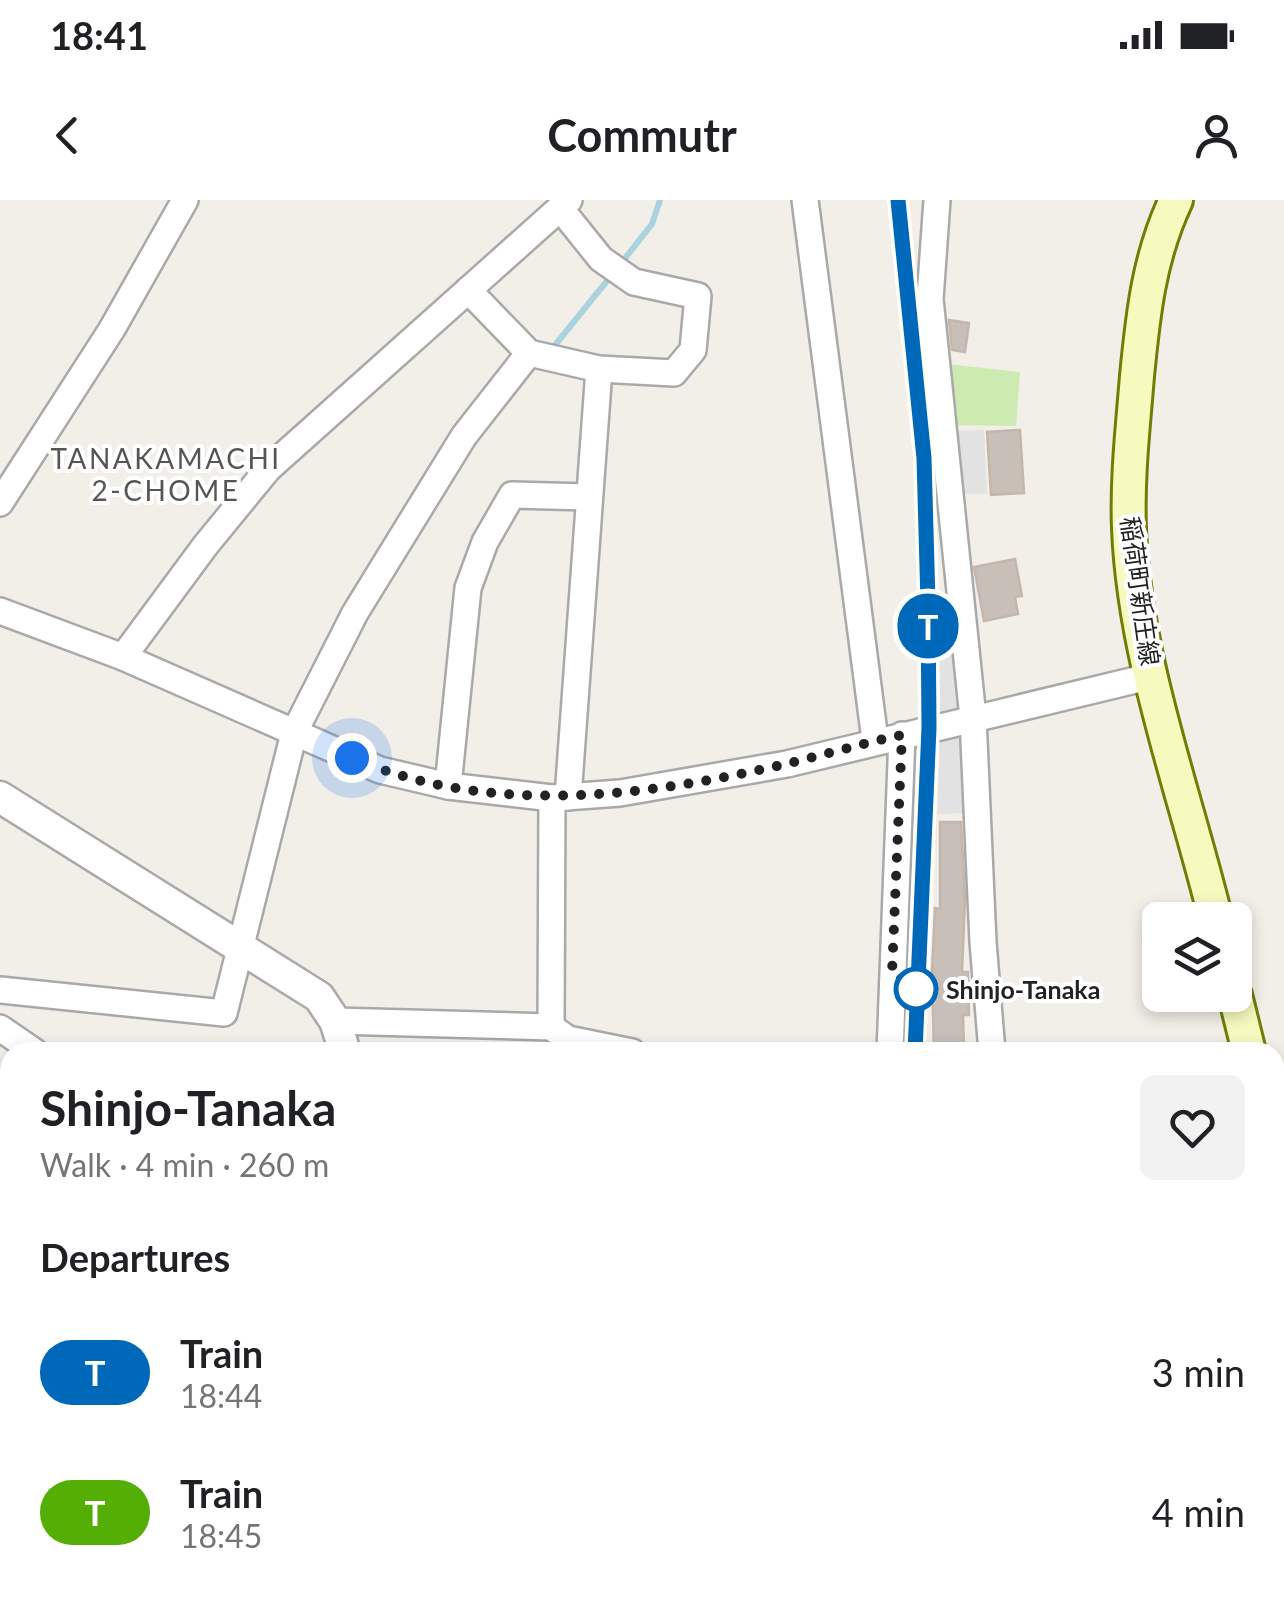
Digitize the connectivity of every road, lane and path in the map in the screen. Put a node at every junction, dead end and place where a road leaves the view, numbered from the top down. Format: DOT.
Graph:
graph roads {
  1 [pos="185,200"];
  2 [pos="804,200"];
  3 [pos="936,200"];
  4 [pos="1176,200"];
  5 [pos="565,204"];
  6 [pos="468,290"];
  7 [pos="529,353"];
  8 [pos="599,369"];
  9 [pos="590,497"];
  10 [pos="0,503"];
  11 [pos="0,611"];
  12 [pos="123,657"];
  13 [pos="1152,676"];
  14 [pos="972,718"];
  15 [pos="294,733"];
  16 [pos="902,735"];
  17 [pos="876,740"];
  18 [pos="448,786"];
  19 [pos="0,797"];
  20 [pos="560,797"];
  21 [pos="1211,902"];
  22 [pos="240,946"];
  23 [pos="0,990"];
  24 [pos="1239,1012"];
  25 [pos="335,1021"];
  26 [pos="551,1026"];
  27 [pos="342,1042"];
  28 [pos="586,1042"];
  29 [pos="890,1042"];
  30 [pos="991,1042"];
  31 [pos="1247,1042"];
  1 -- 10 [label="street"];
  2 -- 17 [label="street"];
  3 -- 14 [label="street"];
  4 -- 13 [label="main road, 稲荷町新庄線"];
  5 -- 6 [label="street"];
  5 -- 8 [label="street"];
  6 -- 7 [label="street"];
  6 -- 12 [label="street"];
  7 -- 8 [label="street"];
  7 -- 15 [label="street"];
  8 -- 9 [label="street"];
  9 -- 18 [label="street"];
  9 -- 20 [label="street"];
  11 -- 12 [label="street"];
  12 -- 15 [label="street"];
  13 -- 14 [label="street"];
  13 -- 21 [label="main road, 稲荷町新庄線"];
  14 -- 16 [label="street"];
  14 -- 30 [label="street"];
  15 -- 18 [label="street"];
  15 -- 22 [label="street"];
  16 -- 17 [label="street"];
  16 -- 29 [label="street"];
  17 -- 20 [label="street"];
  18 -- 20 [label="street"];
  19 -- 22 [label="street"];
  20 -- 26 [label="street"];
  22 -- 23 [label="street"];
  22 -- 25 [label="street"];
  24 -- 31 [label="main road"];
  25 -- 26 [label="street"];
  25 -- 27 [label="street"];
  26 -- 28 [label="street"];
}
